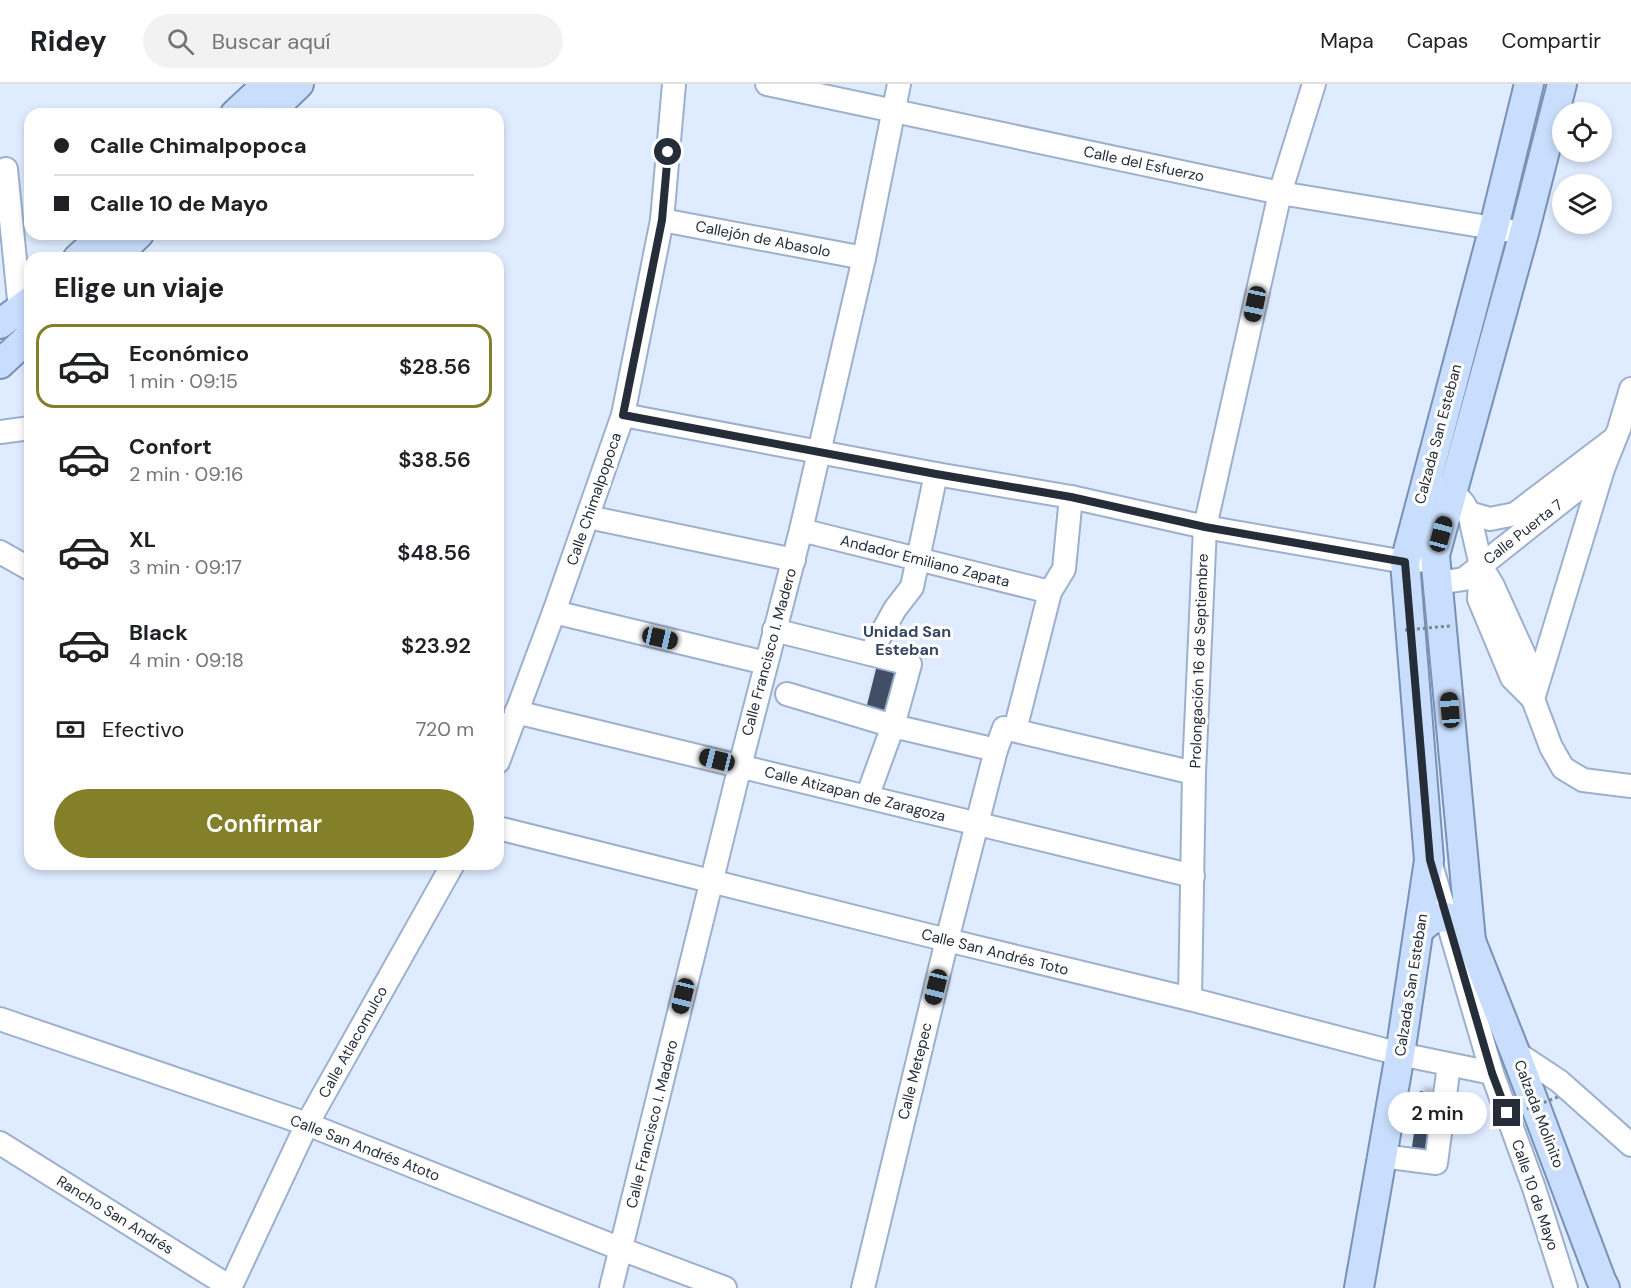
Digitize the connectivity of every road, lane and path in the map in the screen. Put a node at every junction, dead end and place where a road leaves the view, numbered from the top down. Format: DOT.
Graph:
graph roads {
  1 [pos="267,84"];
  2 [pos="299,84"];
  3 [pos="674,84"];
  4 [pos="767,84"];
  5 [pos="899,84"];
  6 [pos="1314,84"];
  7 [pos="1529,84"];
  8 [pos="1562,84"];
  9 [pos="241,108"];
  10 [pos="274,108"];
  11 [pos="893,110"];
  12 [pos="6,169"];
  13 [pos="1281,193"];
  14 [pos="662,220"];
  15 [pos="1494,227"];
  16 [pos="1524,233"];
  17 [pos="125,240"];
  18 [pos="108,247"];
  19 [pos="864,258"];
  20 [pos="20,316"];
  21 [pos="24,342"];
  22 [pos="0,364"];
  23 [pos="1631,389"];
  24 [pos="1449,396"];
  25 [pos="1477,403"];
  26 [pos="623,415"];
  27 [pos="24,429"];
  28 [pos="0,432"];
  29 [pos="1622,434"];
  30 [pos="819,451"];
  31 [pos="1603,469"];
  32 [pos="936,474"];
  33 [pos="1425,483"];
  34 [pos="1452,490"];
  35 [pos="1071,497"];
  36 [pos="1469,513"];
  37 [pos="588,517"];
  38 [pos="1205,527"];
  39 [pos="801,530"];
  40 [pos="0,552"];
  41 [pos="794,560"];
  42 [pos="918,560"];
  43 [pos="1405,562"];
  44 [pos="24,566"];
  45 [pos="1480,566"];
  46 [pos="1050,591"];
  47 [pos="1441,594"];
  48 [pos="554,612"];
  49 [pos="1407,621"];
  50 [pos="774,630"];
  51 [pos="870,654"];
  52 [pos="766,663"];
  53 [pos="787,694"];
  54 [pos="1533,699"];
  55 [pos="516,712"];
  56 [pos="894,726"];
  57 [pos="1015,730"];
  58 [pos="504,745"];
  59 [pos="996,750"];
  60 [pos="740,766"];
  61 [pos="1194,773"];
  62 [pos="1631,786"];
  63 [pos="867,797"];
  64 [pos="977,825"];
  65 [pos="504,829"];
  66 [pos="1430,860"];
  67 [pos="450,870"];
  68 [pos="1193,876"];
  69 [pos="712,881"];
  70 [pos="1447,917"];
  71 [pos="1420,929"];
  72 [pos="947,940"];
  73 [pos="1471,941"];
  74 [pos="1190,999"];
  75 [pos="0,1019"];
  76 [pos="1515,1052"];
  77 [pos="1400,1054"];
  78 [pos="1449,1065"];
  79 [pos="1492,1073"];
  80 [pos="1558,1097"];
  81 [pos="1527,1109"];
  82 [pos="307,1124"];
  83 [pos="0,1143"];
  84 [pos="1631,1145"];
  85 [pos="1382,1156"];
  86 [pos="621,1249"];
  87 [pos="230,1288"];
  88 [pos="611,1288"];
  89 [pos="725,1288"];
  90 [pos="862,1288"];
  91 [pos="1359,1288"];
  92 [pos="1566,1288"];
  93 [pos="1605,1288"];
  1 -- 9 [label="main road"];
  2 -- 10 [label="main road"];
  3 -- 14 [label="street, Calle Chimalpopoca"];
  4 -- 11 [label="street, Calle del Esfuerzo"];
  5 -- 11 [label="street, Calle Francisco I. Madero"];
  6 -- 13 [label="street, Prolongación 16 de Septiembre"];
  7 -- 15 [label="main road, Calzada San Esteban"];
  8 -- 16 [label="main road, Calzada San Esteban"];
  11 -- 13 [label="street, Calle del Esfuerzo"];
  11 -- 19 [label="street, Calle Francisco I. Madero"];
  12 -- 20 [label="street"];
  13 -- 15 [label="street, Calle del Esfuerzo"];
  13 -- 38 [label="street, Prolongación 16 de Septiembre"];
  14 -- 19 [label="street, Callejón de Abasolo"];
  14 -- 26 [label="street, Calle Chimalpopoca"];
  15 -- 16 [label="street, Calle del Esfuerzo"];
  15 -- 24 [label="main road, Calzada San Esteban"];
  16 -- 25 [label="main road, Calzada San Esteban"];
  17 -- 18 [label="main road"];
  19 -- 30 [label="street, Calle Francisco I. Madero"];
  21 -- 22 [label="main road"];
  23 -- 29 [label="street"];
  24 -- 25 [label="main road"];
  24 -- 33 [label="main road, Calzada San Esteban"];
  25 -- 34 [label="main road, Calzada San Esteban"];
  26 -- 30 [label="street, Calle Puerta 7"];
  26 -- 37 [label="street, Calle Chimalpopoca"];
  27 -- 28 [label="street"];
  29 -- 31 [label="street"];
  29 -- 36 [label="street, Calle Puerta 7"];
  30 -- 32 [label="street, Calle Puerta 7"];
  30 -- 39 [label="street, Calle Francisco I. Madero"];
  31 -- 45 [label="street, Calle Puerta 7"];
  31 -- 54 [label="street"];
  32 -- 35 [label="street, Calle Puerta 7"];
  32 -- 42 [label="street"];
  33 -- 34 [label="street"];
  33 -- 43 [label="main road, Calzada San Esteban"];
  34 -- 36 [label="street"];
  34 -- 47 [label="main road, Calzada San Esteban"];
  35 -- 38 [label="street, Calle Puerta 7"];
  35 -- 46 [label="street"];
  36 -- 45 [label="street"];
  37 -- 41 [label="street"];
  37 -- 48 [label="street, Calle Chimalpopoca"];
  38 -- 43 [label="street, Calle Puerta 7"];
  38 -- 61 [label="street, Prolongación 16 de Septiembre"];
  39 -- 41 [label="street, Calle Francisco I. Madero"];
  39 -- 42 [label="street, Andador Emiliano Zapata"];
  40 -- 44 [label="street"];
  41 -- 50 [label="street, Calle Francisco I. Madero"];
  42 -- 46 [label="street, Andador Emiliano Zapata"];
  42 -- 51 [label="street"];
  43 -- 47 [label="street, Calle Puerta 7"];
  43 -- 49 [label="main road, Calzada San Esteban"];
  45 -- 47 [label="street, Calle Puerta 7"];
  45 -- 54 [label="street"];
  46 -- 57 [label="street"];
  47 -- 49 [label="main road"];
  47 -- 49 [label="path, bridge"];
  47 -- 73 [label="main road, Calzada San Esteban"];
  48 -- 52 [label="street"];
  48 -- 55 [label="street, Calle Chimalpopoca"];
  49 -- 66 [label="main road, Calzada San Esteban"];
  50 -- 51 [label="street"];
  50 -- 52 [label="street, Calle Francisco I. Madero"];
  51 -- 56 [label="street"];
  52 -- 60 [label="street, Calle Francisco I. Madero"];
  53 -- 56 [label="street"];
  54 -- 62 [label="street"];
  55 -- 58 [label="street, Calle Chimalpopoca"];
  55 -- 60 [label="street, Calle Atizapan de Zaragoza"];
  56 -- 59 [label="street"];
  56 -- 63 [label="street"];
  57 -- 59 [label="street, Calle Metepec"];
  57 -- 61 [label="street"];
  59 -- 64 [label="street, Calle Metepec"];
  60 -- 63 [label="street, Calle Atizapan de Zaragoza"];
  60 -- 69 [label="street, Calle Francisco I. Madero"];
  61 -- 68 [label="street, Prolongación 16 de Septiembre"];
  63 -- 64 [label="street, Calle Atizapan de Zaragoza"];
  64 -- 68 [label="street, Calle Atizapan de Zaragoza"];
  64 -- 72 [label="street, Calle Metepec"];
  65 -- 69 [label="street, Calle San Andrés Toto"];
  66 -- 70 [label="street, Calle 10 de Mayo"];
  66 -- 71 [label="main road, Calzada San Esteban"];
  67 -- 82 [label="street, Calle Atlacomulco"];
  68 -- 74 [label="street, Prolongación 16 de Septiembre"];
  69 -- 72 [label="street, Calle San Andrés Toto"];
  69 -- 86 [label="street, Calle Francisco I. Madero"];
  70 -- 71 [label="main road"];
  70 -- 73 [label="main road"];
  70 -- 79 [label="street, Calle 10 de Mayo"];
  71 -- 77 [label="main road, Calzada San Esteban"];
  72 -- 74 [label="street, Calle San Andrés Toto"];
  72 -- 90 [label="street, Calle Metepec"];
  73 -- 76 [label="main road, Calzada Molinito"];
  74 -- 77 [label="street, Calle San Andrés Toto"];
  75 -- 82 [label="street, Calle San Andrés Atoto"];
  76 -- 84 [label="street"];
  76 -- 93 [label="main road, Calzada Molinito"];
  77 -- 78 [label="street, Calle San Andrés Toto"];
  77 -- 85 [label="main road, Calzada San Esteban"];
  78 -- 79 [label="street, Calle San Andrés Toto"];
  78 -- 85 [label="street"];
  79 -- 92 [label="street, Calle 10 de Mayo"];
  80 -- 81 [label="path, bridge"];
  82 -- 86 [label="street, Calle San Andrés Atoto"];
  82 -- 87 [label="street, Calle Atlacomulco"];
  83 -- 87 [label="street, Rancho San Andrés"];
  85 -- 91 [label="main road, Calzada San Esteban"];
  86 -- 88 [label="street, Calle Francisco I. Madero"];
  86 -- 89 [label="street, Calle San Andrés Atoto"];
}
